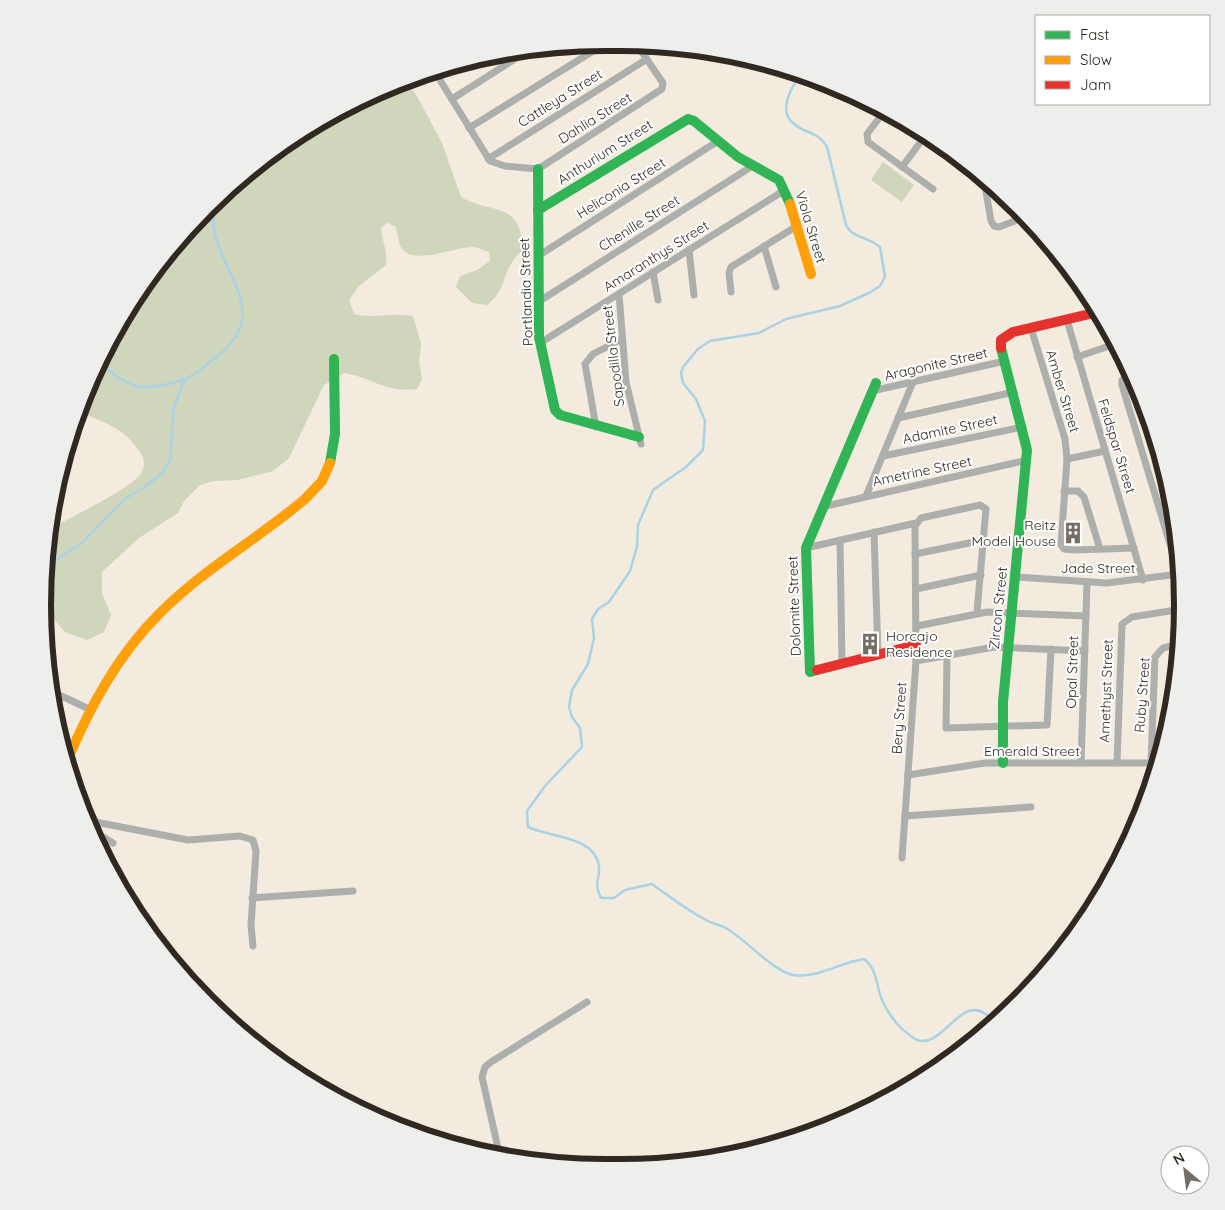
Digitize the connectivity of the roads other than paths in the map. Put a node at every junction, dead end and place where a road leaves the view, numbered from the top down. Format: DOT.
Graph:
graph roads {
  1 [pos="591,51"];
  2 [pos="642,52"];
  3 [pos="647,58"];
  4 [pos="515,59"];
  5 [pos="438,77"];
  6 [pos="452,99"];
  7 [pos="881,116"];
  8 [pos="688,119"];
  9 [pos="469,128"];
  10 [pos="920,140"];
  11 [pos="718,142"];
  12 [pos="488,159"];
  13 [pos="754,165"];
  14 [pos="902,167"];
  15 [pos="538,169"];
  16 [pos="934,189"];
  17 [pos="785,190"];
  18 [pos="987,193"];
  19 [pos="538,210"];
  20 [pos="1018,220"];
  21 [pos="797,226"];
  22 [pos="764,246"];
  23 [pos="689,250"];
  24 [pos="538,256"];
  25 [pos="653,272"];
  26 [pos="811,274"];
  27 [pos="776,287"];
  28 [pos="731,292"];
  29 [pos="619,294"];
  30 [pos="694,295"];
  31 [pos="658,300"];
  32 [pos="538,302"];
  33 [pos="1090,313"];
  34 [pos="1067,320"];
  35 [pos="1031,328"];
  36 [pos="622,339"];
  37 [pos="540,343"];
  38 [pos="1109,346"];
  39 [pos="1077,357"];
  40 [pos="334,359"];
  41 [pos="1005,362"];
  42 [pos="1125,378"];
  43 [pos="913,382"];
  44 [pos="874,387"];
  45 [pos="1014,392"];
  46 [pos="898,418"];
  47 [pos="596,426"];
  48 [pos="1023,427"];
  49 [pos="640,441"];
  50 [pos="1105,451"];
  51 [pos="883,456"];
  52 [pos="1067,458"];
  53 [pos="1027,460"];
  54 [pos="1064,491"];
  55 [pos="866,496"];
  56 [pos="822,507"];
  57 [pos="917,521"];
  58 [pos="874,532"];
  59 [pos="840,540"];
  60 [pos="984,540"];
  61 [pos="1170,545"];
  62 [pos="806,548"];
  63 [pos="1134,548"];
  64 [pos="1100,549"];
  65 [pos="915,554"];
  66 [pos="981,575"];
  67 [pos="1173,575"];
  68 [pos="1015,577"];
  69 [pos="1143,580"];
  70 [pos="1087,583"];
  71 [pos="916,589"];
  72 [pos="1174,610"];
  73 [pos="977,612"];
  74 [pos="1012,613"];
  75 [pos="1086,616"];
  76 [pos="917,626"];
  77 [pos="916,645"];
  78 [pos="1172,646"];
  79 [pos="1009,647"];
  80 [pos="1050,649"];
  81 [pos="1085,651"];
  82 [pos="878,655"];
  83 [pos="947,655"];
  84 [pos="916,661"];
  85 [pos="842,664"];
  86 [pos="59,695"];
  87 [pos="91,710"];
  88 [pos="1002,726"];
  89 [pos="1154,751"];
  90 [pos="71,752"];
  91 [pos="1003,763"];
  92 [pos="1081,763"];
  93 [pos="1117,763"];
  94 [pos="1150,764"];
  95 [pos="908,775"];
  96 [pos="1031,807"];
  97 [pos="905,816"];
  98 [pos="95,822"];
  99 [pos="102,836"];
  100 [pos="113,843"];
  101 [pos="902,858"];
  102 [pos="353,891"];
  103 [pos="252,898"];
  104 [pos="253,946"];
  105 [pos="587,1002"];
  106 [pos="498,1148"];
  1 -- 9 [label="street"];
  2 -- 3 [label="street"];
  3 -- 12 [label="street, Cattleya Street"];
  3 -- 15 [label="street, Dahlia Street"];
  4 -- 6 [label="street"];
  5 -- 6 [label="street"];
  6 -- 9 [label="street"];
  7 -- 14 [label="street"];
  8 -- 11 [label="street, Viola Street"];
  8 -- 19 [label="street, Anthurium Street"];
  9 -- 12 [label="street"];
  10 -- 14 [label="street"];
  11 -- 13 [label="street, Viola Street"];
  11 -- 24 [label="street, Heliconia Street"];
  12 -- 15 [label="street"];
  13 -- 17 [label="street, Viola Street"];
  13 -- 32 [label="street, Chenille Street"];
  14 -- 16 [label="street"];
  15 -- 19 [label="street, Portlandia Street"];
  17 -- 21 [label="street, Viola Street"];
  17 -- 23 [label="street, Amaranthys Street"];
  18 -- 20 [label="street"];
  19 -- 24 [label="street, Portlandia Street"];
  21 -- 22 [label="street"];
  21 -- 26 [label="street, Viola Street"];
  22 -- 27 [label="street"];
  22 -- 28 [label="street"];
  23 -- 25 [label="street, Amaranthys Street"];
  23 -- 30 [label="street"];
  24 -- 32 [label="street, Portlandia Street"];
  25 -- 29 [label="street, Amaranthys Street"];
  25 -- 31 [label="street"];
  29 -- 36 [label="street, Sapodilla Street"];
  29 -- 37 [label="street, Amaranthys Street"];
  32 -- 37 [label="street, Portlandia Street"];
  33 -- 34 [label="street"];
  34 -- 35 [label="street"];
  34 -- 39 [label="street, Feldspar Street"];
  35 -- 41 [label="street, Zircon Street"];
  35 -- 52 [label="street, Amber Street"];
  36 -- 47 [label="street"];
  36 -- 49 [label="street, Sapodilla Street"];
  37 -- 47 [label="street, Portlandia Street"];
  38 -- 39 [label="street"];
  39 -- 50 [label="street, Feldspar Street"];
  40 -- 87 [label="street"];
  41 -- 43 [label="street, Aragonite Street"];
  41 -- 45 [label="street, Zircon Street"];
  42 -- 61 [label="street"];
  43 -- 44 [label="street, Aragonite Street"];
  43 -- 46 [label="street"];
  44 -- 56 [label="street, Dolomite Street"];
  45 -- 46 [label="street"];
  45 -- 48 [label="street, Zircon Street"];
  46 -- 51 [label="street"];
  47 -- 49 [label="street"];
  48 -- 51 [label="street, Adamite Street"];
  48 -- 53 [label="street, Zircon Street"];
  50 -- 52 [label="street"];
  50 -- 63 [label="street, Feldspar Street"];
  51 -- 55 [label="street"];
  52 -- 54 [label="street, Amber Street"];
  53 -- 55 [label="street, Ametrine Street"];
  53 -- 68 [label="street, Zircon Street"];
  54 -- 64 [label="street"];
  54 -- 64 [label="street, Amber Street"];
  55 -- 56 [label="street, Ametrine Street"];
  56 -- 62 [label="street, Dolomite Street"];
  57 -- 58 [label="street"];
  57 -- 60 [label="street"];
  57 -- 65 [label="street, Bery Street"];
  58 -- 59 [label="street"];
  58 -- 82 [label="street"];
  59 -- 62 [label="street"];
  59 -- 85 [label="street"];
  60 -- 65 [label="street"];
  60 -- 66 [label="street"];
  62 -- 85 [label="street, Dolomite Street"];
  63 -- 64 [label="street, Amber Street"];
  63 -- 69 [label="street, Feldspar Street"];
  65 -- 71 [label="street, Bery Street"];
  66 -- 71 [label="street"];
  66 -- 73 [label="street"];
  67 -- 69 [label="street, Jade Street"];
  68 -- 70 [label="street, Jade Street"];
  68 -- 74 [label="street, Zircon Street"];
  69 -- 70 [label="street, Jade Street"];
  70 -- 75 [label="street, Opal Street"];
  71 -- 76 [label="street, Bery Street"];
  72 -- 93 [label="street, Amethyst Street"];
  73 -- 74 [label="street"];
  73 -- 76 [label="street"];
  74 -- 75 [label="street"];
  74 -- 79 [label="street, Zircon Street"];
  75 -- 81 [label="street, Opal Street"];
  76 -- 77 [label="street, Bery Street"];
  77 -- 82 [label="street, Dolomite Street"];
  77 -- 84 [label="street, Bery Street"];
  78 -- 89 [label="street, Ruby Street"];
  79 -- 80 [label="street"];
  79 -- 83 [label="street"];
  79 -- 88 [label="street, Zircon Street"];
  80 -- 81 [label="street"];
  80 -- 88 [label="street"];
  81 -- 92 [label="street, Opal Street"];
  82 -- 85 [label="street, Dolomite Street"];
  83 -- 84 [label="street"];
  83 -- 88 [label="street"];
  84 -- 95 [label="street, Bery Street"];
  86 -- 87 [label="street"];
  87 -- 90 [label="street"];
  88 -- 91 [label="street, Zircon Street"];
  91 -- 92 [label="street, Emerald Street"];
  91 -- 95 [label="street, Emerald Street"];
  92 -- 93 [label="street, Emerald Street"];
  93 -- 94 [label="street, Emerald Street"];
  95 -- 97 [label="street, Bery Street"];
  96 -- 97 [label="street"];
  97 -- 101 [label="street, Bery Street"];
  98 -- 103 [label="street"];
  99 -- 100 [label="street"];
  102 -- 103 [label="street"];
  103 -- 104 [label="street"];
  105 -- 106 [label="street"];
}
